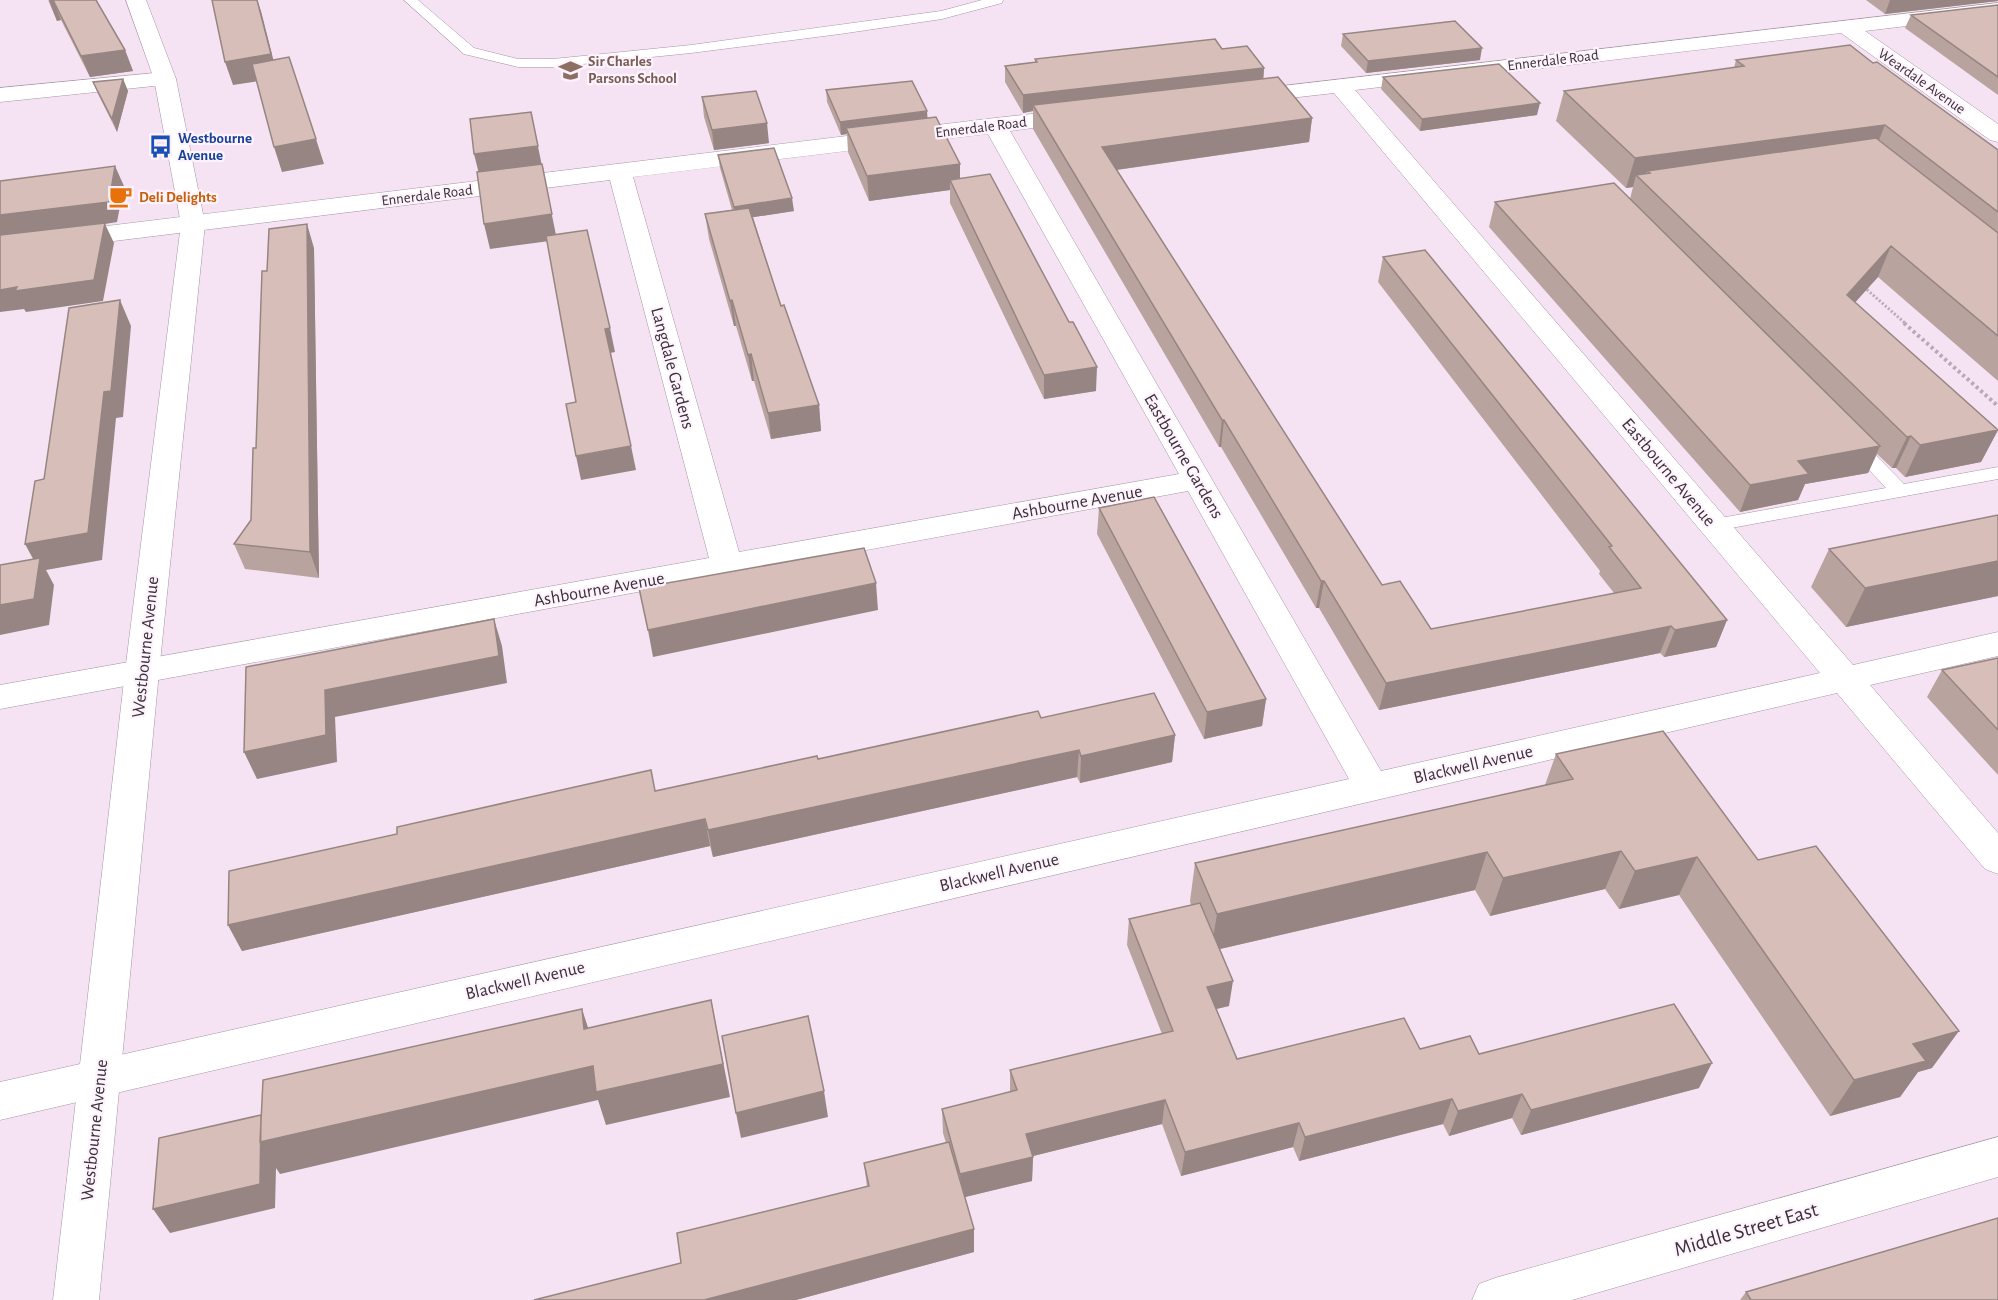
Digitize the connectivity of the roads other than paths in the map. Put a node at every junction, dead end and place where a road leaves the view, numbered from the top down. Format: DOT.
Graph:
graph roads {
  1 [pos="136,0"];
  2 [pos="410,0"];
  3 [pos="997,0"];
  4 [pos="1998,9"];
  5 [pos="1846,27"];
  6 [pos="165,79"];
  7 [pos="1339,85"];
  8 [pos="0,95"];
  9 [pos="1221,99"];
  10 [pos="1102,113"];
  11 [pos="996,126"];
  12 [pos="1998,135"];
  13 [pos="620,172"];
  14 [pos="193,224"];
  15 [pos="0,247"];
  16 [pos="1842,432"];
  17 [pos="1998,472"];
  18 [pos="1197,480"];
  19 [pos="1900,491"];
  20 [pos="1715,525"];
  21 [pos="727,566"];
  22 [pos="1998,644"];
  23 [pos="142,672"];
  24 [pos="1845,679"];
  25 [pos="0,697"];
  26 [pos="1372,787"];
  27 [pos="1998,859"];
  28 [pos="100,1077"];
  29 [pos="0,1101"];
  30 [pos="1998,1157"];
  31 [pos="76,1300"];
  32 [pos="1495,1300"];
  1 -- 6 [label="street, Westbourne Avenue"];
  2 -- 3 [label="lane"];
  4 -- 5 [label="street, Ennerdale Road"];
  5 -- 7 [label="street, Ennerdale Road"];
  5 -- 12 [label="street, Weardale Avenue"];
  6 -- 8 [label="street"];
  6 -- 14 [label="street, Westbourne Avenue"];
  7 -- 9 [label="street, Ennerdale Road"];
  7 -- 20 [label="street, Eastbourne Avenue"];
  10 -- 11 [label="street, Ennerdale Road"];
  11 -- 13 [label="street, Ennerdale Road"];
  11 -- 18 [label="street, Eastbourne Gardens"];
  13 -- 14 [label="street, Ennerdale Road"];
  13 -- 21 [label="street, Langdale Gardens"];
  14 -- 15 [label="street, Ennerdale Road"];
  14 -- 23 [label="street, Westbourne Avenue"];
  16 -- 19 [label="lane"];
  17 -- 19 [label="lane"];
  18 -- 21 [label="street, Ashbourne Avenue"];
  18 -- 26 [label="street, Eastbourne Gardens"];
  19 -- 20 [label="lane"];
  20 -- 24 [label="street, Eastbourne Avenue"];
  21 -- 23 [label="street, Ashbourne Avenue"];
  22 -- 24 [label="street, Blackwell Avenue"];
  23 -- 25 [label="street, Ashbourne Avenue"];
  23 -- 28 [label="street, Westbourne Avenue"];
  24 -- 26 [label="street, Blackwell Avenue"];
  24 -- 27 [label="street, Eastbourne Avenue"];
  26 -- 28 [label="street, Blackwell Avenue"];
  28 -- 29 [label="street, Blackwell Avenue"];
  28 -- 31 [label="street, Westbourne Avenue"];
  30 -- 32 [label="street, Middle Street East"];
}
